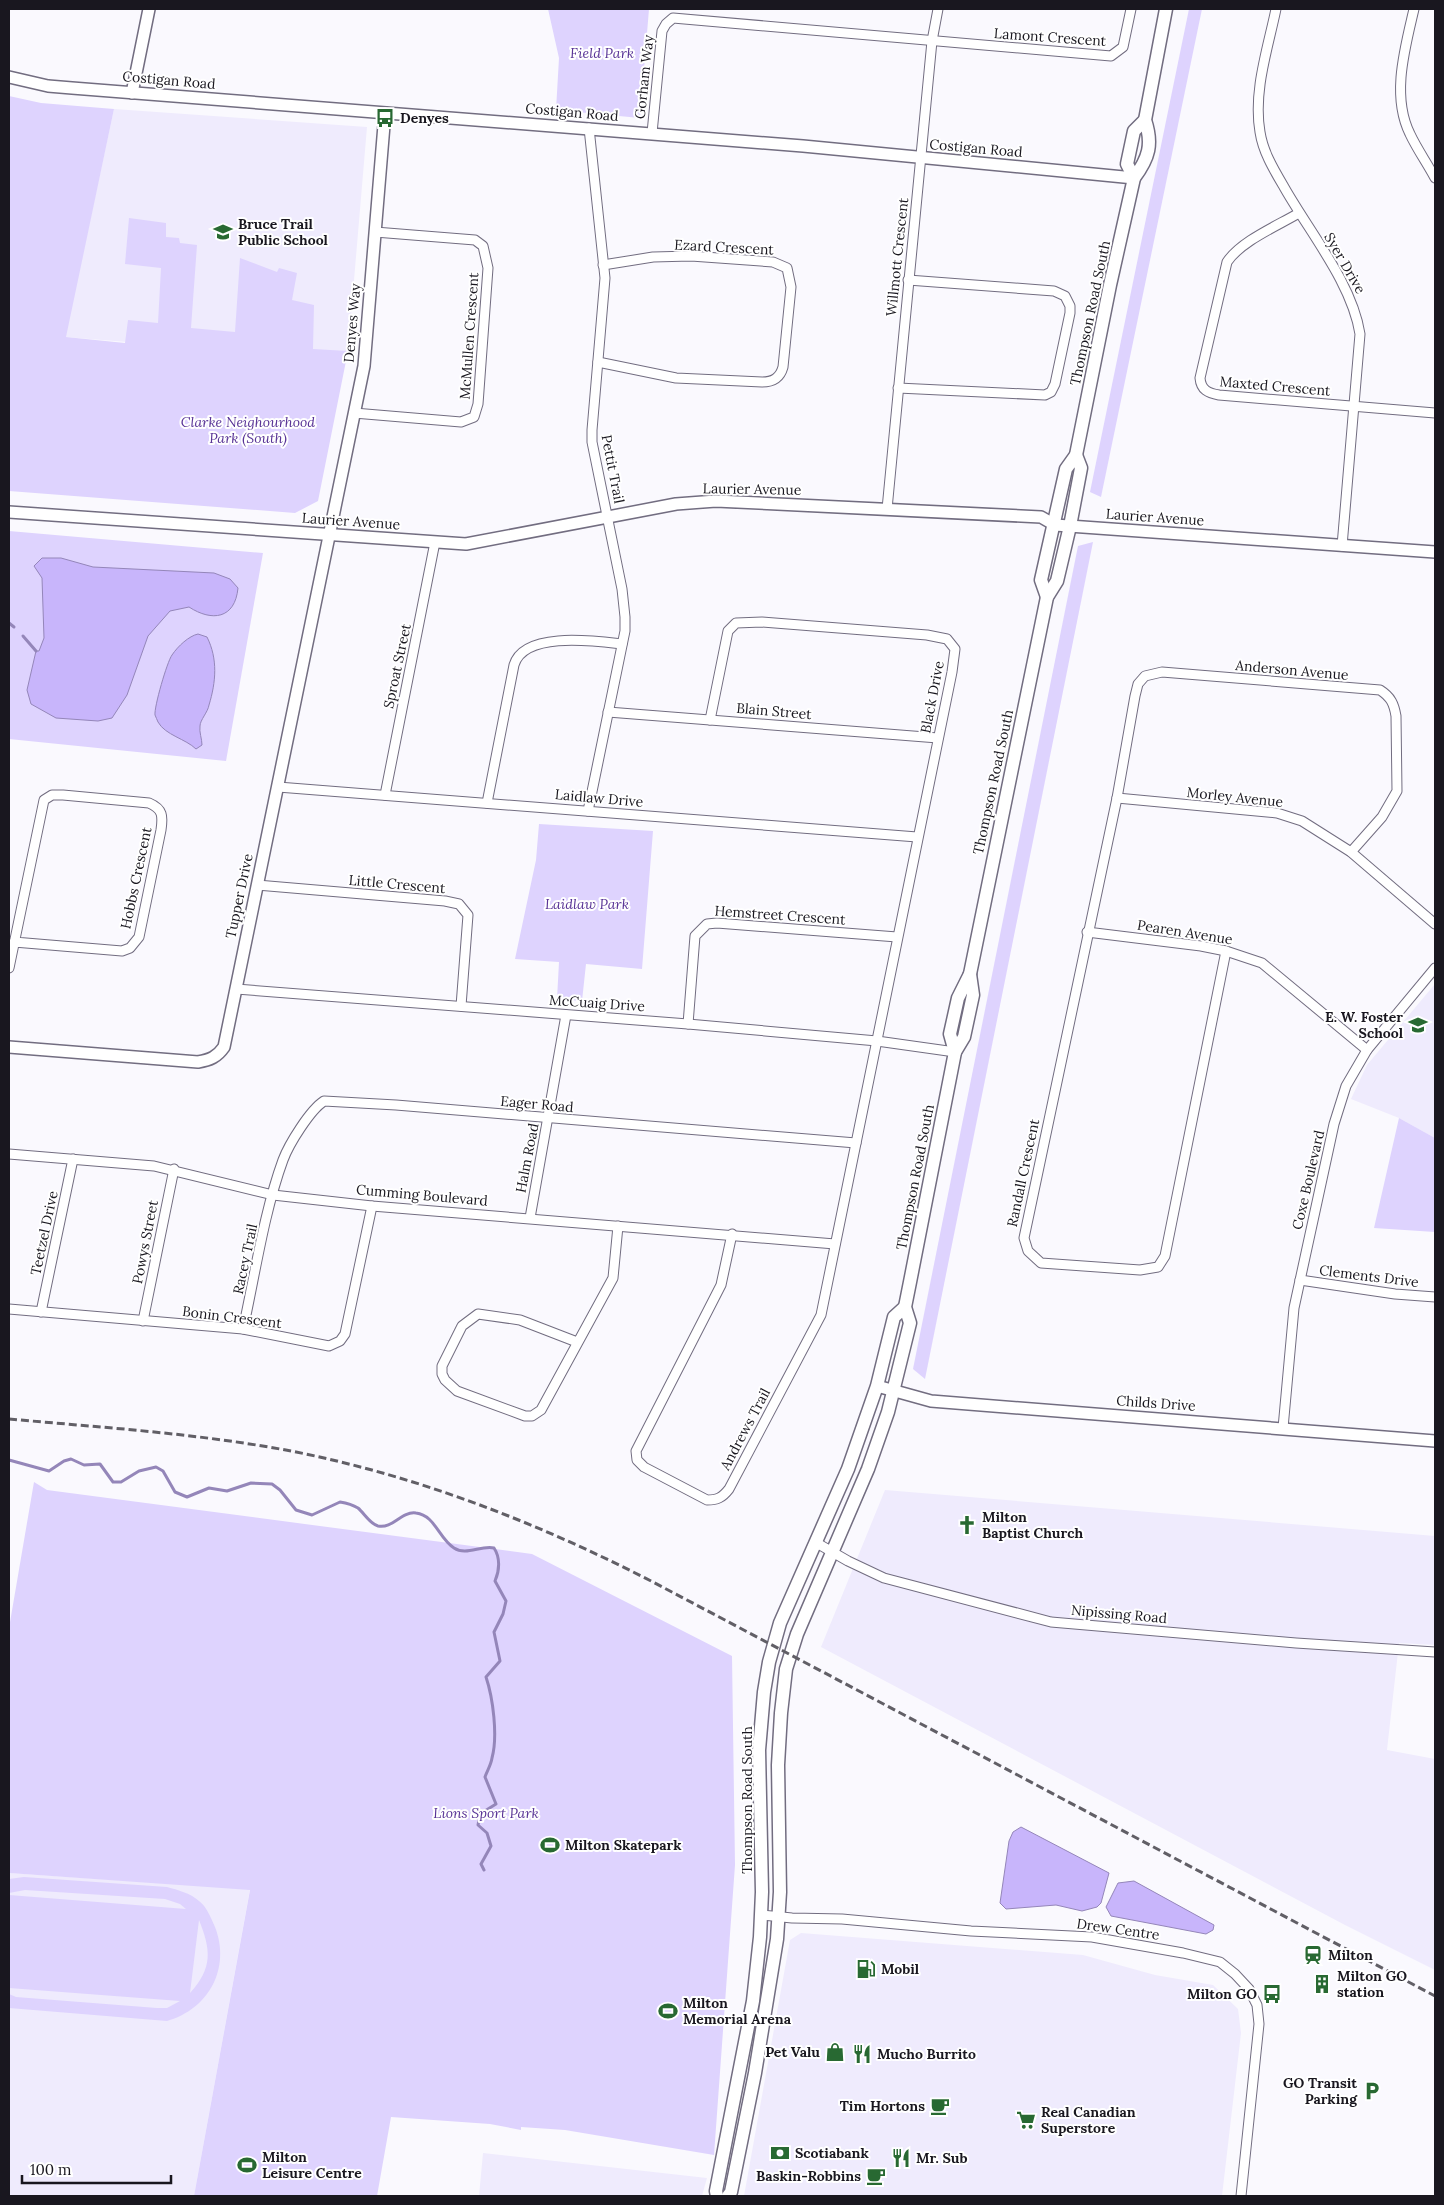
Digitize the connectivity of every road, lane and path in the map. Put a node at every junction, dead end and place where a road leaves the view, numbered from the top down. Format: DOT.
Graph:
graph roads {
  1 [pos="149,9"];
  2 [pos="938,9"];
  3 [pos="1131,9"];
  4 [pos="1166,9"];
  5 [pos="1276,9"];
  6 [pos="1414,9"];
  7 [pos="932,41"];
  8 [pos="9,76"];
  9 [pos="132,92"];
  10 [pos="385,112"];
  11 [pos="589,128"];
  12 [pos="652,133"];
  13 [pos="920,158"];
  14 [pos="1134,178"];
  15 [pos="1435,178"];
  16 [pos="1299,213"];
  17 [pos="376,232"];
  18 [pos="603,265"];
  19 [pos="908,280"];
  20 [pos="598,362"];
  21 [pos="898,388"];
  22 [pos="1355,407"];
  23 [pos="1435,413"];
  24 [pos="354,414"];
  25 [pos="1076,455"];
  26 [pos="887,509"];
  27 [pos="9,512"];
  28 [pos="608,518"];
  29 [pos="1054,525"];
  30 [pos="1070,526"];
  31 [pos="329,534"];
  32 [pos="435,542"];
  33 [pos="1342,546"];
  34 [pos="1435,552"];
  35 [pos="1046,597"];
  36 [pos="622,644"];
  37 [pos="608,712"];
  38 [pos="710,720"];
  39 [pos="938,738"];
  40 [pos="278,786"];
  41 [pos="385,795"];
  42 [pos="1117,798"];
  43 [pos="487,803"];
  44 [pos="588,811"];
  45 [pos="918,838"];
  46 [pos="1351,852"];
  47 [pos="257,885"];
  48 [pos="1435,924"];
  49 [pos="1087,932"];
  50 [pos="897,937"];
  51 [pos="14,942"];
  52 [pos="1226,951"];
  53 [pos="9,968"];
  54 [pos="1435,968"];
  55 [pos="236,989"];
  56 [pos="461,1006"];
  57 [pos="566,1015"];
  58 [pos="688,1024"];
  59 [pos="877,1041"];
  60 [pos="9,1047"];
  61 [pos="1367,1050"];
  62 [pos="955,1052"];
  63 [pos="548,1118"];
  64 [pos="856,1143"];
  65 [pos="9,1154"];
  66 [pos="73,1159"];
  67 [pos="174,1169"];
  68 [pos="273,1195"];
  69 [pos="372,1206"];
  70 [pos="530,1218"];
  71 [pos="618,1226"];
  72 [pos="732,1234"];
  73 [pos="835,1244"];
  74 [pos="1300,1280"];
  75 [pos="1435,1297"];
  76 [pos="905,1307"];
  77 [pos="9,1309"];
  78 [pos="41,1312"];
  79 [pos="143,1320"];
  80 [pos="243,1329"];
  81 [pos="577,1342"];
  82 [pos="877,1386"];
  83 [pos="894,1392"];
  84 [pos="1283,1428"];
  85 [pos="1435,1441"];
  86 [pos="814,1542"];
  87 [pos="832,1552"];
  88 [pos="1435,1652"];
  89 [pos="761,1915"];
  90 [pos="778,1917"];
  91 [pos="717,2196"];
  92 [pos="728,2196"];
  93 [pos="1241,2196"];
  1 -- 9 [label="street"];
  2 -- 7 [label="street, Willmott Crescent"];
  3 -- 7 [label="street, Lamont Crescent"];
  4 -- 14 [label="main road, Thompson Road South"];
  5 -- 16 [label="street, Syer Drive"];
  6 -- 15 [label="street"];
  7 -- 12 [label="street, Gorham Way"];
  7 -- 13 [label="street, Willmott Crescent"];
  8 -- 9 [label="street, Costigan Road"];
  9 -- 10 [label="street, Costigan Road"];
  10 -- 11 [label="street, Costigan Road"];
  10 -- 17 [label="street, Denyes Way"];
  11 -- 12 [label="street, Costigan Road"];
  11 -- 18 [label="street, Pettit Trail"];
  12 -- 13 [label="street, Costigan Road"];
  13 -- 14 [label="street, Costigan Road"];
  13 -- 19 [label="street, Willmott Crescent"];
  14 -- 25 [label="main road, Thompson Road South"];
  16 -- 22 [label="street, Syer Drive"];
  16 -- 22 [label="street, Maxted Crescent"];
  17 -- 24 [label="street, Denyes Way"];
  17 -- 24 [label="street, McMullen Crescent"];
  18 -- 20 [label="street, Pettit Trail"];
  18 -- 20 [label="street, Ezard Crescent"];
  19 -- 21 [label="street, Willmott Crescent"];
  19 -- 21 [label="street"];
  20 -- 28 [label="street, Pettit Trail"];
  21 -- 26 [label="street, Willmott Crescent"];
  22 -- 23 [label="street"];
  22 -- 33 [label="street, Syer Drive"];
  24 -- 31 [label="street, Denyes Way"];
  25 -- 29 [label="main road, Thompson Road South"];
  25 -- 30 [label="main road, Thompson Road South"];
  26 -- 28 [label="street, Laurier Avenue"];
  26 -- 29 [label="street, Laurier Avenue"];
  27 -- 31 [label="street, Laurier Avenue"];
  28 -- 32 [label="street, Laurier Avenue"];
  28 -- 36 [label="street, Pettit Trail"];
  29 -- 30 [label="street, Laurier Avenue"];
  29 -- 35 [label="main road, Thompson Road South"];
  30 -- 33 [label="street, Laurier Avenue"];
  30 -- 35 [label="main road, Thompson Road South"];
  31 -- 32 [label="street, Laurier Avenue"];
  31 -- 40 [label="street, Tupper Drive"];
  32 -- 41 [label="street, Sproat Street"];
  33 -- 34 [label="street, Laurier Avenue"];
  35 -- 62 [label="main road, Thompson Road South"];
  36 -- 37 [label="street, Pettit Trail"];
  36 -- 43 [label="street"];
  37 -- 38 [label="street, Blain Street"];
  37 -- 44 [label="street, Pettit Trail"];
  38 -- 39 [label="street, Blain Street"];
  38 -- 39 [label="street, Black Drive"];
  39 -- 45 [label="street, Black Drive"];
  40 -- 41 [label="street, Laidlaw Drive"];
  40 -- 47 [label="street, Tupper Drive"];
  41 -- 43 [label="street, Laidlaw Drive"];
  42 -- 46 [label="street, Morley Avenue"];
  42 -- 46 [label="street, Anderson Avenue"];
  42 -- 49 [label="street, Randall Crescent"];
  43 -- 44 [label="street, Laidlaw Drive"];
  44 -- 45 [label="street, Laidlaw Drive"];
  45 -- 50 [label="street, Black Drive"];
  46 -- 48 [label="street, Morley Avenue"];
  47 -- 55 [label="street, Tupper Drive"];
  47 -- 56 [label="street, Little Crescent"];
  49 -- 52 [label="street, Pearen Avenue"];
  49 -- 52 [label="street, Randall Crescent"];
  50 -- 58 [label="street, Hemstreet Crescent"];
  50 -- 59 [label="street, Black Drive"];
  51 -- 51 [label="street, Hobbs Crescent"];
  51 -- 53 [label="street, Hobbs Crescent"];
  52 -- 61 [label="street, Pearen Avenue"];
  54 -- 61 [label="street, Coxe Boulevard"];
  55 -- 56 [label="street, McCuaig Drive"];
  55 -- 60 [label="street, Tupper Drive"];
  56 -- 57 [label="street, McCuaig Drive"];
  57 -- 58 [label="street, McCuaig Drive"];
  57 -- 63 [label="street, Halm Road"];
  58 -- 59 [label="street, McCuaig Drive"];
  59 -- 62 [label="street, McCuaig Drive"];
  59 -- 64 [label="street, Andrews Trail"];
  61 -- 74 [label="street, Coxe Boulevard"];
  62 -- 76 [label="main road, Thompson Road South"];
  63 -- 64 [label="street, Eager Road"];
  63 -- 68 [label="street, Eager Road"];
  63 -- 70 [label="street, Halm Road"];
  64 -- 73 [label="street, Andrews Trail"];
  65 -- 66 [label="street, Cumming Boulevard"];
  66 -- 67 [label="street, Cumming Boulevard"];
  66 -- 78 [label="street, Teetzel Drive"];
  67 -- 68 [label="street, Cumming Boulevard"];
  67 -- 79 [label="street, Powys Street"];
  68 -- 69 [label="street, Cumming Boulevard"];
  68 -- 80 [label="street, Racey Trail"];
  69 -- 70 [label="street, Cumming Boulevard"];
  69 -- 80 [label="street, Bonin Crescent"];
  70 -- 71 [label="street, Cumming Boulevard"];
  71 -- 72 [label="street, Cumming Boulevard"];
  71 -- 81 [label="street"];
  72 -- 73 [label="street, Cumming Boulevard"];
  72 -- 73 [label="street, Andrews Trail"];
  74 -- 75 [label="street, Clements Drive"];
  74 -- 84 [label="street, Coxe Boulevard"];
  76 -- 82 [label="main road, Thompson Road South"];
  76 -- 83 [label="main road, Thompson Road South"];
  77 -- 78 [label="street, Bonin Crescent"];
  78 -- 79 [label="street, Bonin Crescent"];
  79 -- 80 [label="street, Bonin Crescent"];
  81 -- 81 [label="street"];
  82 -- 83 [label="street, Childs Drive"];
  82 -- 86 [label="main road, Thompson Road South"];
  83 -- 84 [label="street, Childs Drive"];
  83 -- 87 [label="main road, Thompson Road South"];
  84 -- 85 [label="street, Childs Drive"];
  86 -- 87 [label="street, Nipissing Road"];
  86 -- 89 [label="main road, Thompson Road South"];
  87 -- 88 [label="street, Nipissing Road"];
  87 -- 90 [label="main road, Thompson Road South"];
  89 -- 90 [label="street, Drew Centre"];
  89 -- 91 [label="main road, Thompson Road South"];
  90 -- 92 [label="main road, Thompson Road South"];
  90 -- 93 [label="street, Drew Centre"];
}
